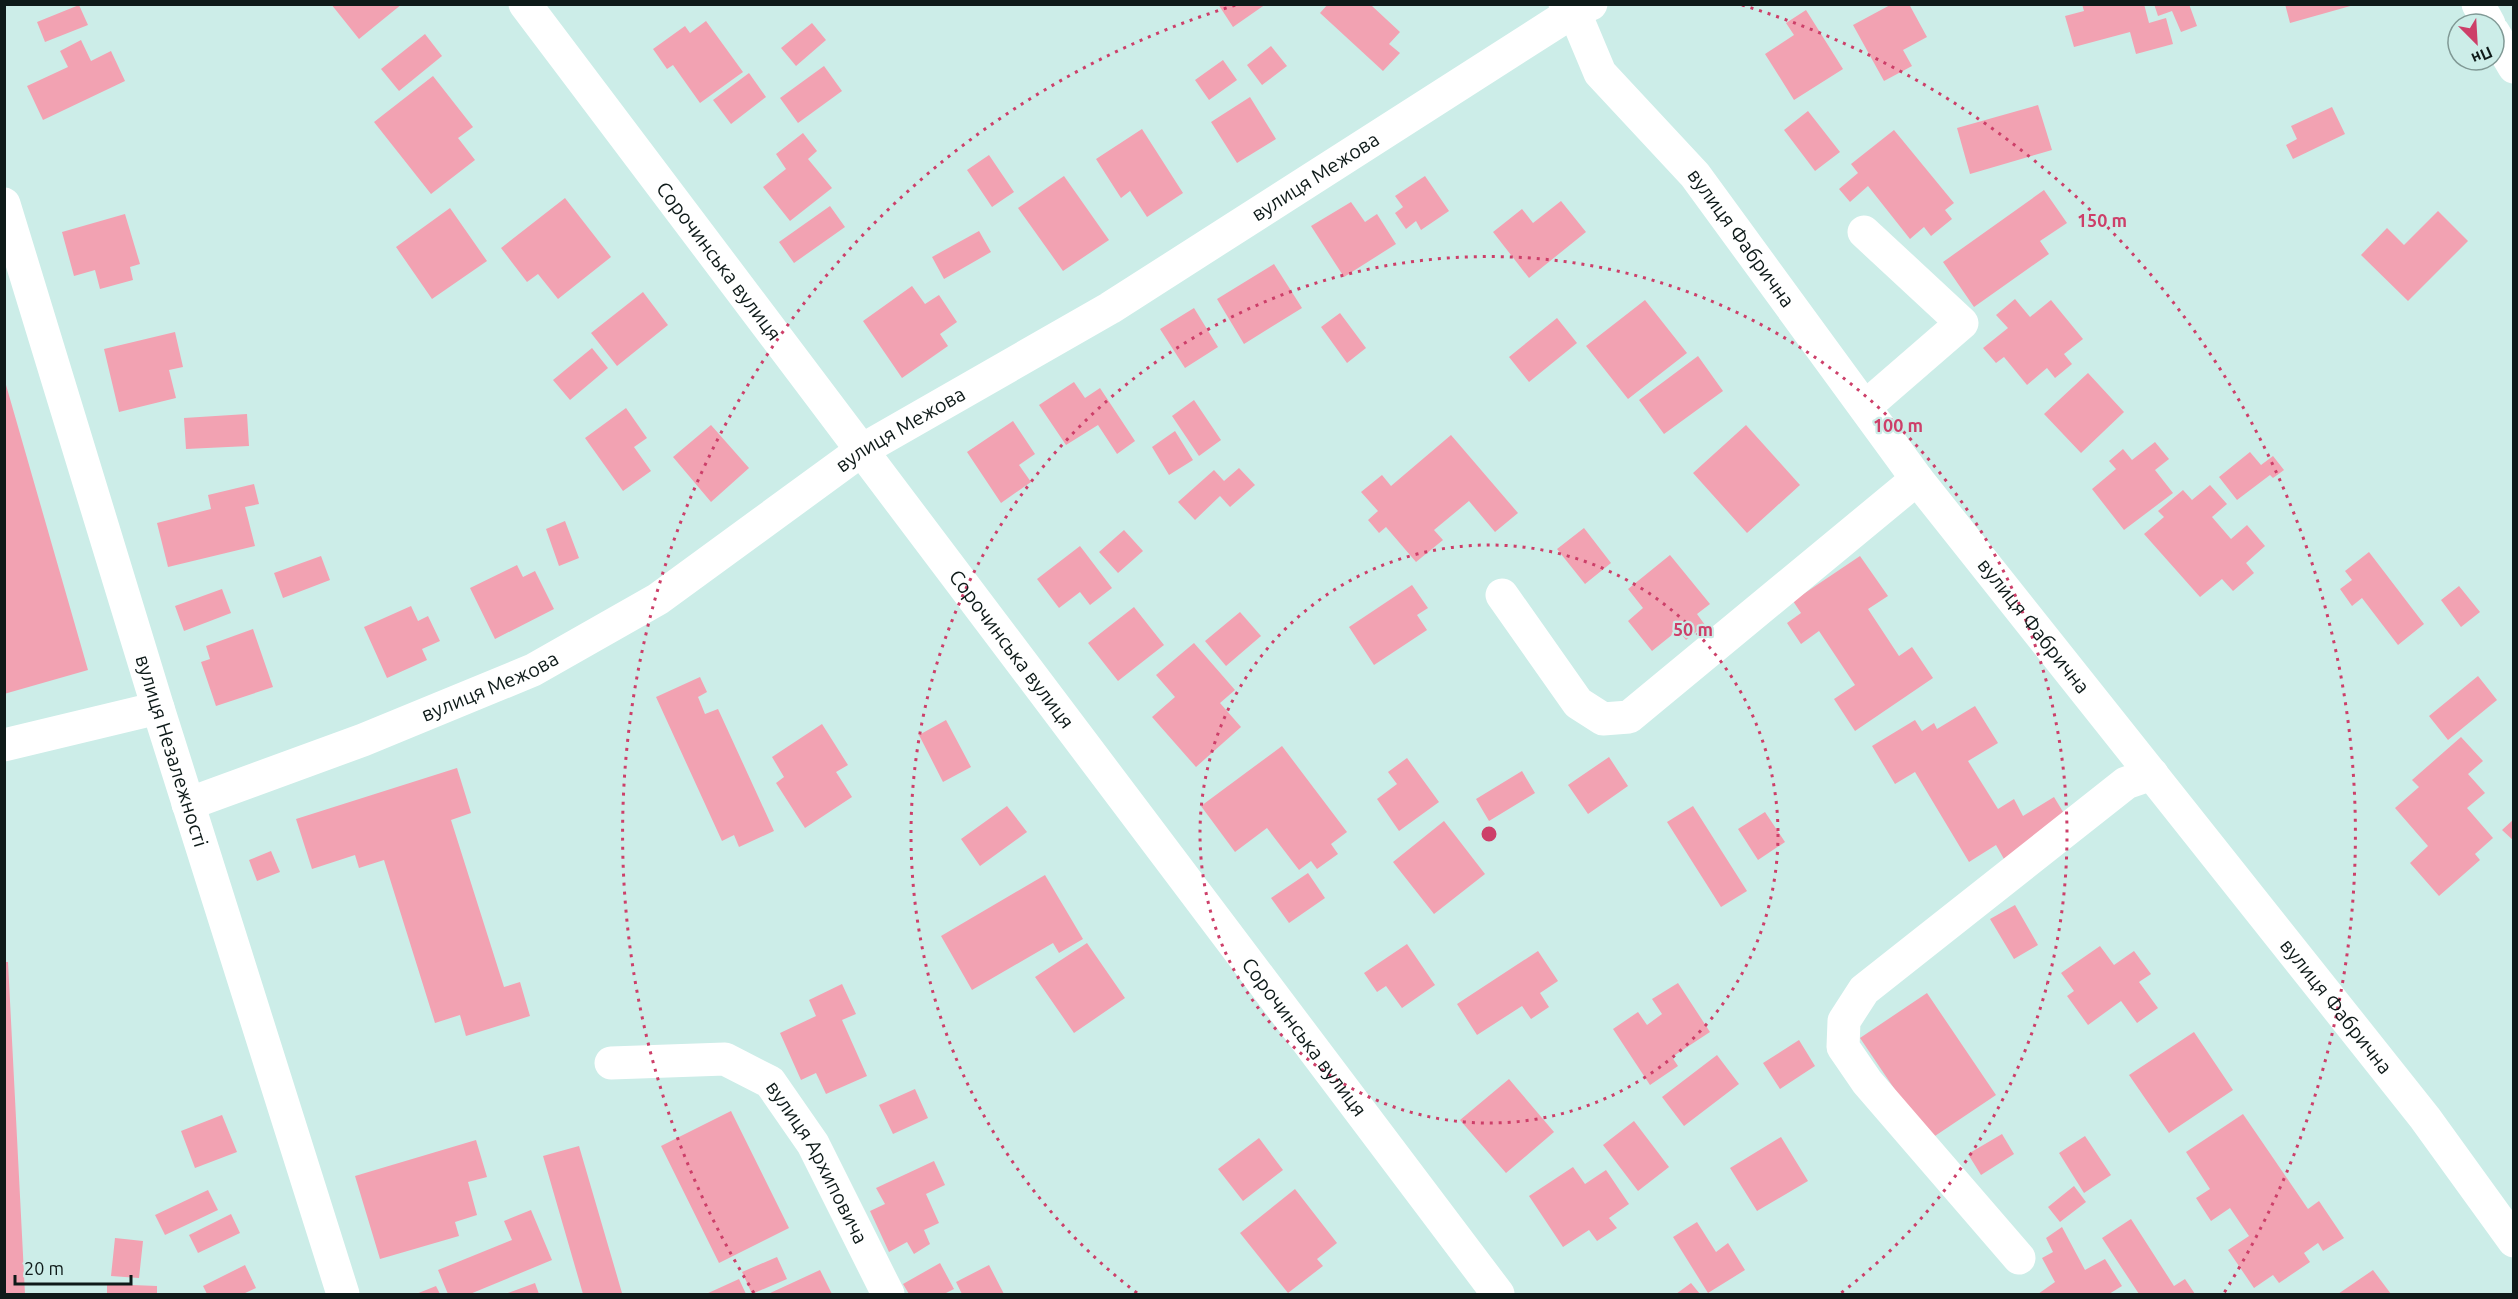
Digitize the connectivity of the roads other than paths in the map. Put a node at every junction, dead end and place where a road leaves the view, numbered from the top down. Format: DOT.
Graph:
graph roads {
  1 [pos="525,4"];
  2 [pos="1577,7"];
  3 [pos="2506,54"];
  4 [pos="2514,68"];
  5 [pos="4,204"];
  6 [pos="1864,232"];
  7 [pos="1864,407"];
  8 [pos="862,450"];
  9 [pos="1917,479"];
  10 [pos="1502,595"];
  11 [pos="158,708"];
  12 [pos="4,745"];
  13 [pos="2152,774"];
  14 [pos="188,804"];
  15 [pos="611,1063"];
  16 [pos="2514,1241"];
  17 [pos="2019,1258"];
  18 [pos="343,1294"];
  19 [pos="888,1294"];
  20 [pos="1497,1294"];
  1 -- 8 [label="street, Сорочинська вулиця"];
  2 -- 7 [label="street, вулиця Фабрична"];
  2 -- 8 [label="street, вулиця Межова"];
  3 -- 4 [label="street"];
  5 -- 11 [label="street, вулиця Незалежності"];
  6 -- 7 [label="street"];
  7 -- 9 [label="street, вулиця Фабрична"];
  8 -- 14 [label="street, вулиця Межова"];
  8 -- 20 [label="street, Сорочинська вулиця"];
  9 -- 10 [label="street"];
  9 -- 13 [label="street, вулиця Фабрична"];
  11 -- 12 [label="street"];
  11 -- 14 [label="street, вулиця Незалежності"];
  13 -- 16 [label="street, вулиця Фабрична"];
  13 -- 17 [label="street"];
  14 -- 18 [label="street, вулиця Незалежності"];
  15 -- 19 [label="street, вулиця Архиповича"];
}
